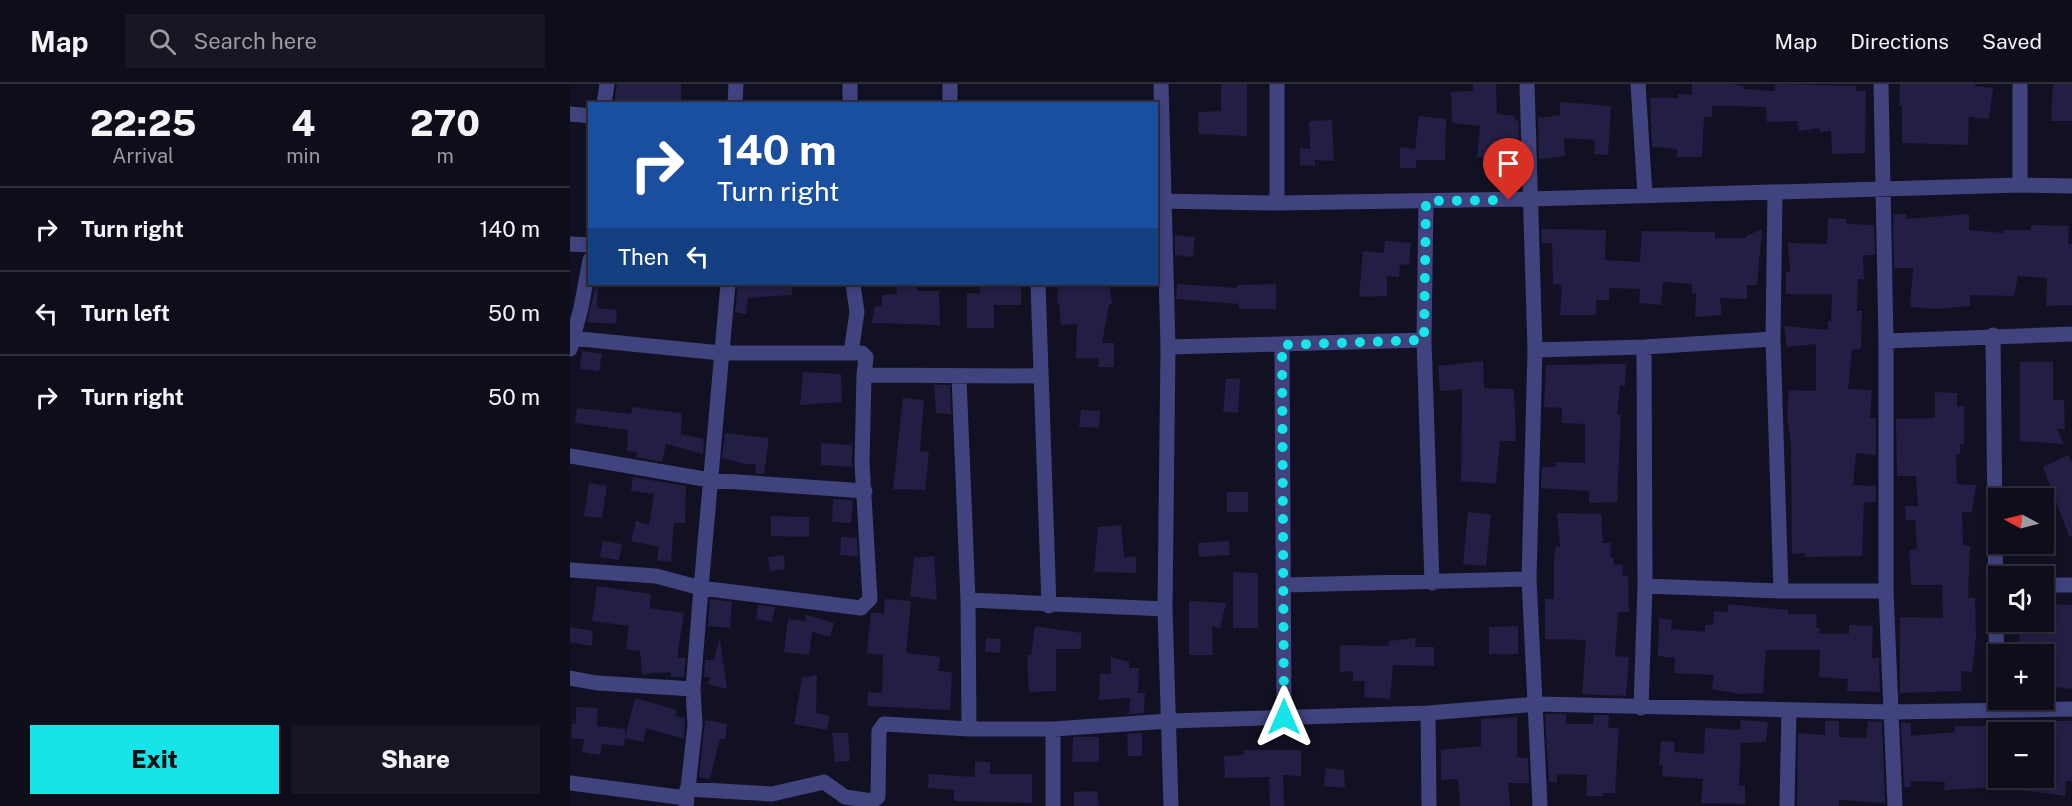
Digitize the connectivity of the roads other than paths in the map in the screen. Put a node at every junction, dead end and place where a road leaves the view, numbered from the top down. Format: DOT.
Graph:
graph roads {
  1 [pos="607,84"];
  2 [pos="736,84"];
  3 [pos="850,84"];
  4 [pos="950,84"];
  5 [pos="1161,84"];
  6 [pos="1277,84"];
  7 [pos="1527,84"];
  8 [pos="1638,84"];
  9 [pos="1881,84"];
  10 [pos="2020,84"];
  11 [pos="604,102"];
  12 [pos="735,102"];
  13 [pos="850,102"];
  14 [pos="950,102"];
  15 [pos="570,114"];
  16 [pos="588,116"];
  17 [pos="2020,185"];
  18 [pos="2072,186"];
  19 [pos="1884,190"];
  20 [pos="1775,193"];
  21 [pos="1645,195"];
  22 [pos="1530,199"];
  23 [pos="1161,201"];
  24 [pos="1426,201"];
  25 [pos="1278,203"];
  26 [pos="570,244"];
  27 [pos="588,245"];
  28 [pos="588,271"];
  29 [pos="728,285"];
  30 [pos="853,285"];
  31 [pos="1038,285"];
  32 [pos="2072,334"];
  33 [pos="1993,335"];
  34 [pos="1773,339"];
  35 [pos="1424,340"];
  36 [pos="571,341"];
  37 [pos="1887,341"];
  38 [pos="1282,345"];
  39 [pos="1168,347"];
  40 [pos="1644,347"];
  41 [pos="1535,350"];
  42 [pos="721,353"];
  43 [pos="851,353"];
  44 [pos="864,375"];
  45 [pos="1039,376"];
  46 [pos="959,377"];
  47 [pos="570,456"];
  48 [pos="710,480"];
  49 [pos="865,491"];
  50 [pos="1996,566"];
  51 [pos="570,570"];
  52 [pos="1529,579"];
  53 [pos="1432,583"];
  54 [pos="1285,585"];
  55 [pos="2054,585"];
  56 [pos="2072,585"];
  57 [pos="1645,586"];
  58 [pos="701,588"];
  59 [pos="1781,591"];
  60 [pos="1886,591"];
  61 [pos="968,600"];
  62 [pos="1048,606"];
  63 [pos="1165,609"];
  64 [pos="570,678"];
  65 [pos="693,689"];
  66 [pos="1537,704"];
  67 [pos="1641,708"];
  68 [pos="2054,709"];
  69 [pos="2072,709"];
  70 [pos="1789,710"];
  71 [pos="1997,710"];
  72 [pos="1891,712"];
  73 [pos="1428,713"];
  74 [pos="1284,717"];
  75 [pos="1169,721"];
  76 [pos="969,729"];
  77 [pos="1053,729"];
  78 [pos="570,783"];
  79 [pos="686,798"];
  80 [pos="1053,806"];
  81 [pos="1171,806"];
  82 [pos="1429,806"];
  83 [pos="1540,806"];
  84 [pos="1787,806"];
  85 [pos="1895,806"];
  1 -- 11 [label="street"];
  2 -- 12 [label="street"];
  3 -- 13 [label="street"];
  4 -- 14 [label="street"];
  5 -- 23 [label="street"];
  6 -- 25 [label="street"];
  7 -- 22 [label="street"];
  8 -- 21 [label="street"];
  9 -- 19 [label="street"];
  10 -- 17 [label="street"];
  15 -- 16 [label="street"];
  17 -- 18 [label="street"];
  17 -- 19 [label="street"];
  19 -- 20 [label="street"];
  19 -- 37 [label="street"];
  20 -- 21 [label="street"];
  20 -- 34 [label="street"];
  21 -- 22 [label="street"];
  22 -- 24 [label="street"];
  22 -- 41 [label="street"];
  23 -- 25 [label="street"];
  23 -- 39 [label="street"];
  24 -- 25 [label="street"];
  24 -- 35 [label="street"];
  26 -- 27 [label="street"];
  28 -- 36 [label="street"];
  29 -- 42 [label="street"];
  30 -- 43 [label="street"];
  31 -- 45 [label="street"];
  32 -- 33 [label="street"];
  33 -- 37 [label="street"];
  33 -- 50 [label="street"];
  34 -- 40 [label="street"];
  34 -- 59 [label="street"];
  35 -- 38 [label="street"];
  35 -- 53 [label="street"];
  36 -- 42 [label="street"];
  37 -- 60 [label="street"];
  38 -- 39 [label="street"];
  38 -- 54 [label="street"];
  39 -- 63 [label="street"];
  40 -- 41 [label="street"];
  40 -- 57 [label="street"];
  41 -- 52 [label="street"];
  42 -- 43 [label="street"];
  42 -- 48 [label="street"];
  43 -- 44 [label="street"];
  44 -- 46 [label="street"];
  44 -- 49 [label="street"];
  45 -- 46 [label="street"];
  45 -- 62 [label="street"];
  46 -- 61 [label="street"];
  47 -- 48 [label="street"];
  48 -- 49 [label="street"];
  48 -- 58 [label="street"];
  49 -- 58 [label="street"];
  51 -- 58 [label="street"];
  52 -- 53 [label="street"];
  52 -- 66 [label="street"];
  53 -- 54 [label="street"];
  54 -- 74 [label="street"];
  55 -- 56 [label="street"];
  57 -- 59 [label="street"];
  57 -- 67 [label="street"];
  58 -- 65 [label="street"];
  59 -- 60 [label="street"];
  60 -- 72 [label="street"];
  61 -- 62 [label="street"];
  61 -- 76 [label="street"];
  62 -- 63 [label="street"];
  63 -- 75 [label="street"];
  64 -- 65 [label="street"];
  65 -- 79 [label="street"];
  66 -- 67 [label="street"];
  66 -- 73 [label="street"];
  66 -- 83 [label="street"];
  67 -- 70 [label="street"];
  68 -- 69 [label="street"];
  70 -- 72 [label="street"];
  70 -- 84 [label="street"];
  71 -- 72 [label="street"];
  72 -- 85 [label="street"];
  73 -- 74 [label="street"];
  73 -- 82 [label="street"];
  74 -- 75 [label="street"];
  75 -- 77 [label="street"];
  75 -- 81 [label="street"];
  76 -- 77 [label="street"];
  76 -- 79 [label="street"];
  77 -- 80 [label="street"];
  78 -- 79 [label="street"];
}
